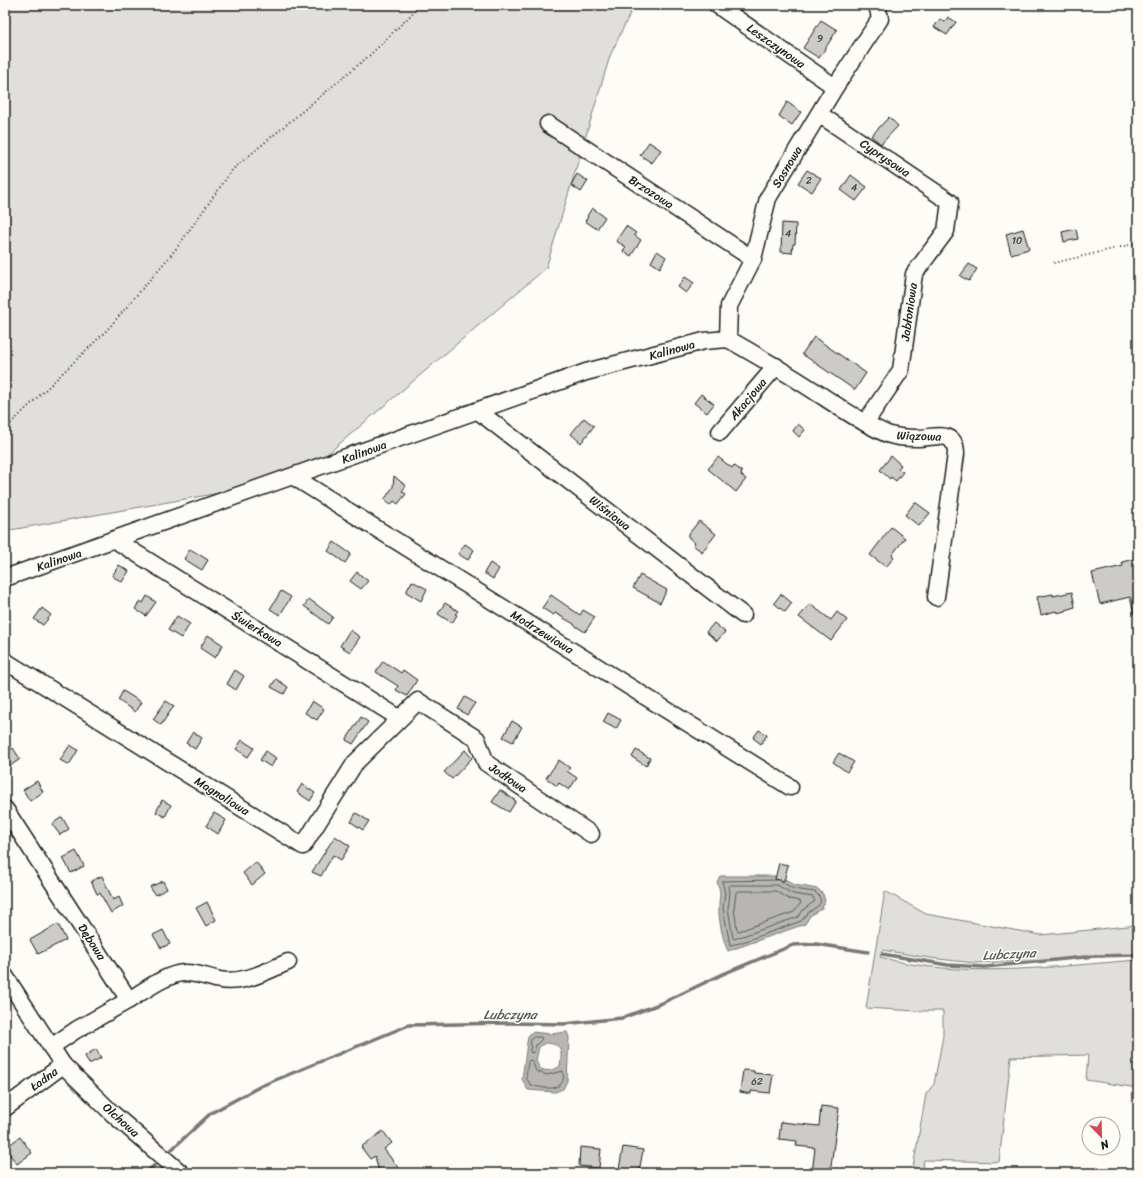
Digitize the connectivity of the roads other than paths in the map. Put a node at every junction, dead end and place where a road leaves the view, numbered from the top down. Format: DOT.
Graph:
graph roads {
  1 [pos="717,5"];
  2 [pos="877,7"];
  3 [pos="835,87"];
  4 [pos="819,114"];
  5 [pos="548,124"];
  6 [pos="950,202"];
  7 [pos="754,259"];
  8 [pos="728,339"];
  9 [pos="776,366"];
  10 [pos="478,411"];
  11 [pos="865,423"];
  12 [pos="720,432"];
  13 [pos="294,477"];
  14 [pos="115,540"];
  15 [pos="5,578"];
  16 [pos="936,597"];
  17 [pos="743,615"];
  18 [pos="5,661"];
  19 [pos="399,718"];
  20 [pos="790,787"];
  21 [pos="5,809"];
  22 [pos="591,834"];
  23 [pos="288,962"];
  24 [pos="5,976"];
  25 [pos="129,1000"];
  26 [pos="51,1047"];
  27 [pos="63,1065"];
  28 [pos="5,1108"];
  29 [pos="182,1173"];
  1 -- 3 [label="street, Leszczynowa"];
  2 -- 3 [label="street, Sosnowa"];
  3 -- 4 [label="street, Sosnowa"];
  4 -- 6 [label="street, Cyprysowa"];
  4 -- 7 [label="street, Sosnowa"];
  5 -- 7 [label="street, Brzozowa"];
  6 -- 11 [label="street, Jabłoniowa"];
  7 -- 8 [label="street, Sosnowa"];
  8 -- 9 [label="street, Wiązowa"];
  8 -- 10 [label="street, Kalinowa"];
  9 -- 11 [label="street, Wiązowa"];
  9 -- 12 [label="street, Akacjowa"];
  10 -- 13 [label="street, Kalinowa"];
  10 -- 17 [label="street, Wiśniowa"];
  11 -- 16 [label="street, Wiązowa"];
  13 -- 14 [label="street, Kalinowa"];
  13 -- 20 [label="street, Modrzewiowa"];
  14 -- 15 [label="street, Kalinowa"];
  14 -- 19 [label="street, Świerkowa"];
  18 -- 19 [label="street, Magnoliowa"];
  19 -- 22 [label="street, Jodłowa"];
  21 -- 25 [label="street, Dębowa"];
  23 -- 25 [label="street"];
  24 -- 26 [label="street"];
  25 -- 26 [label="street"];
  26 -- 27 [label="street, Olchowa"];
  27 -- 28 [label="street, Ładna"];
  27 -- 29 [label="street, Olchowa"];
}
